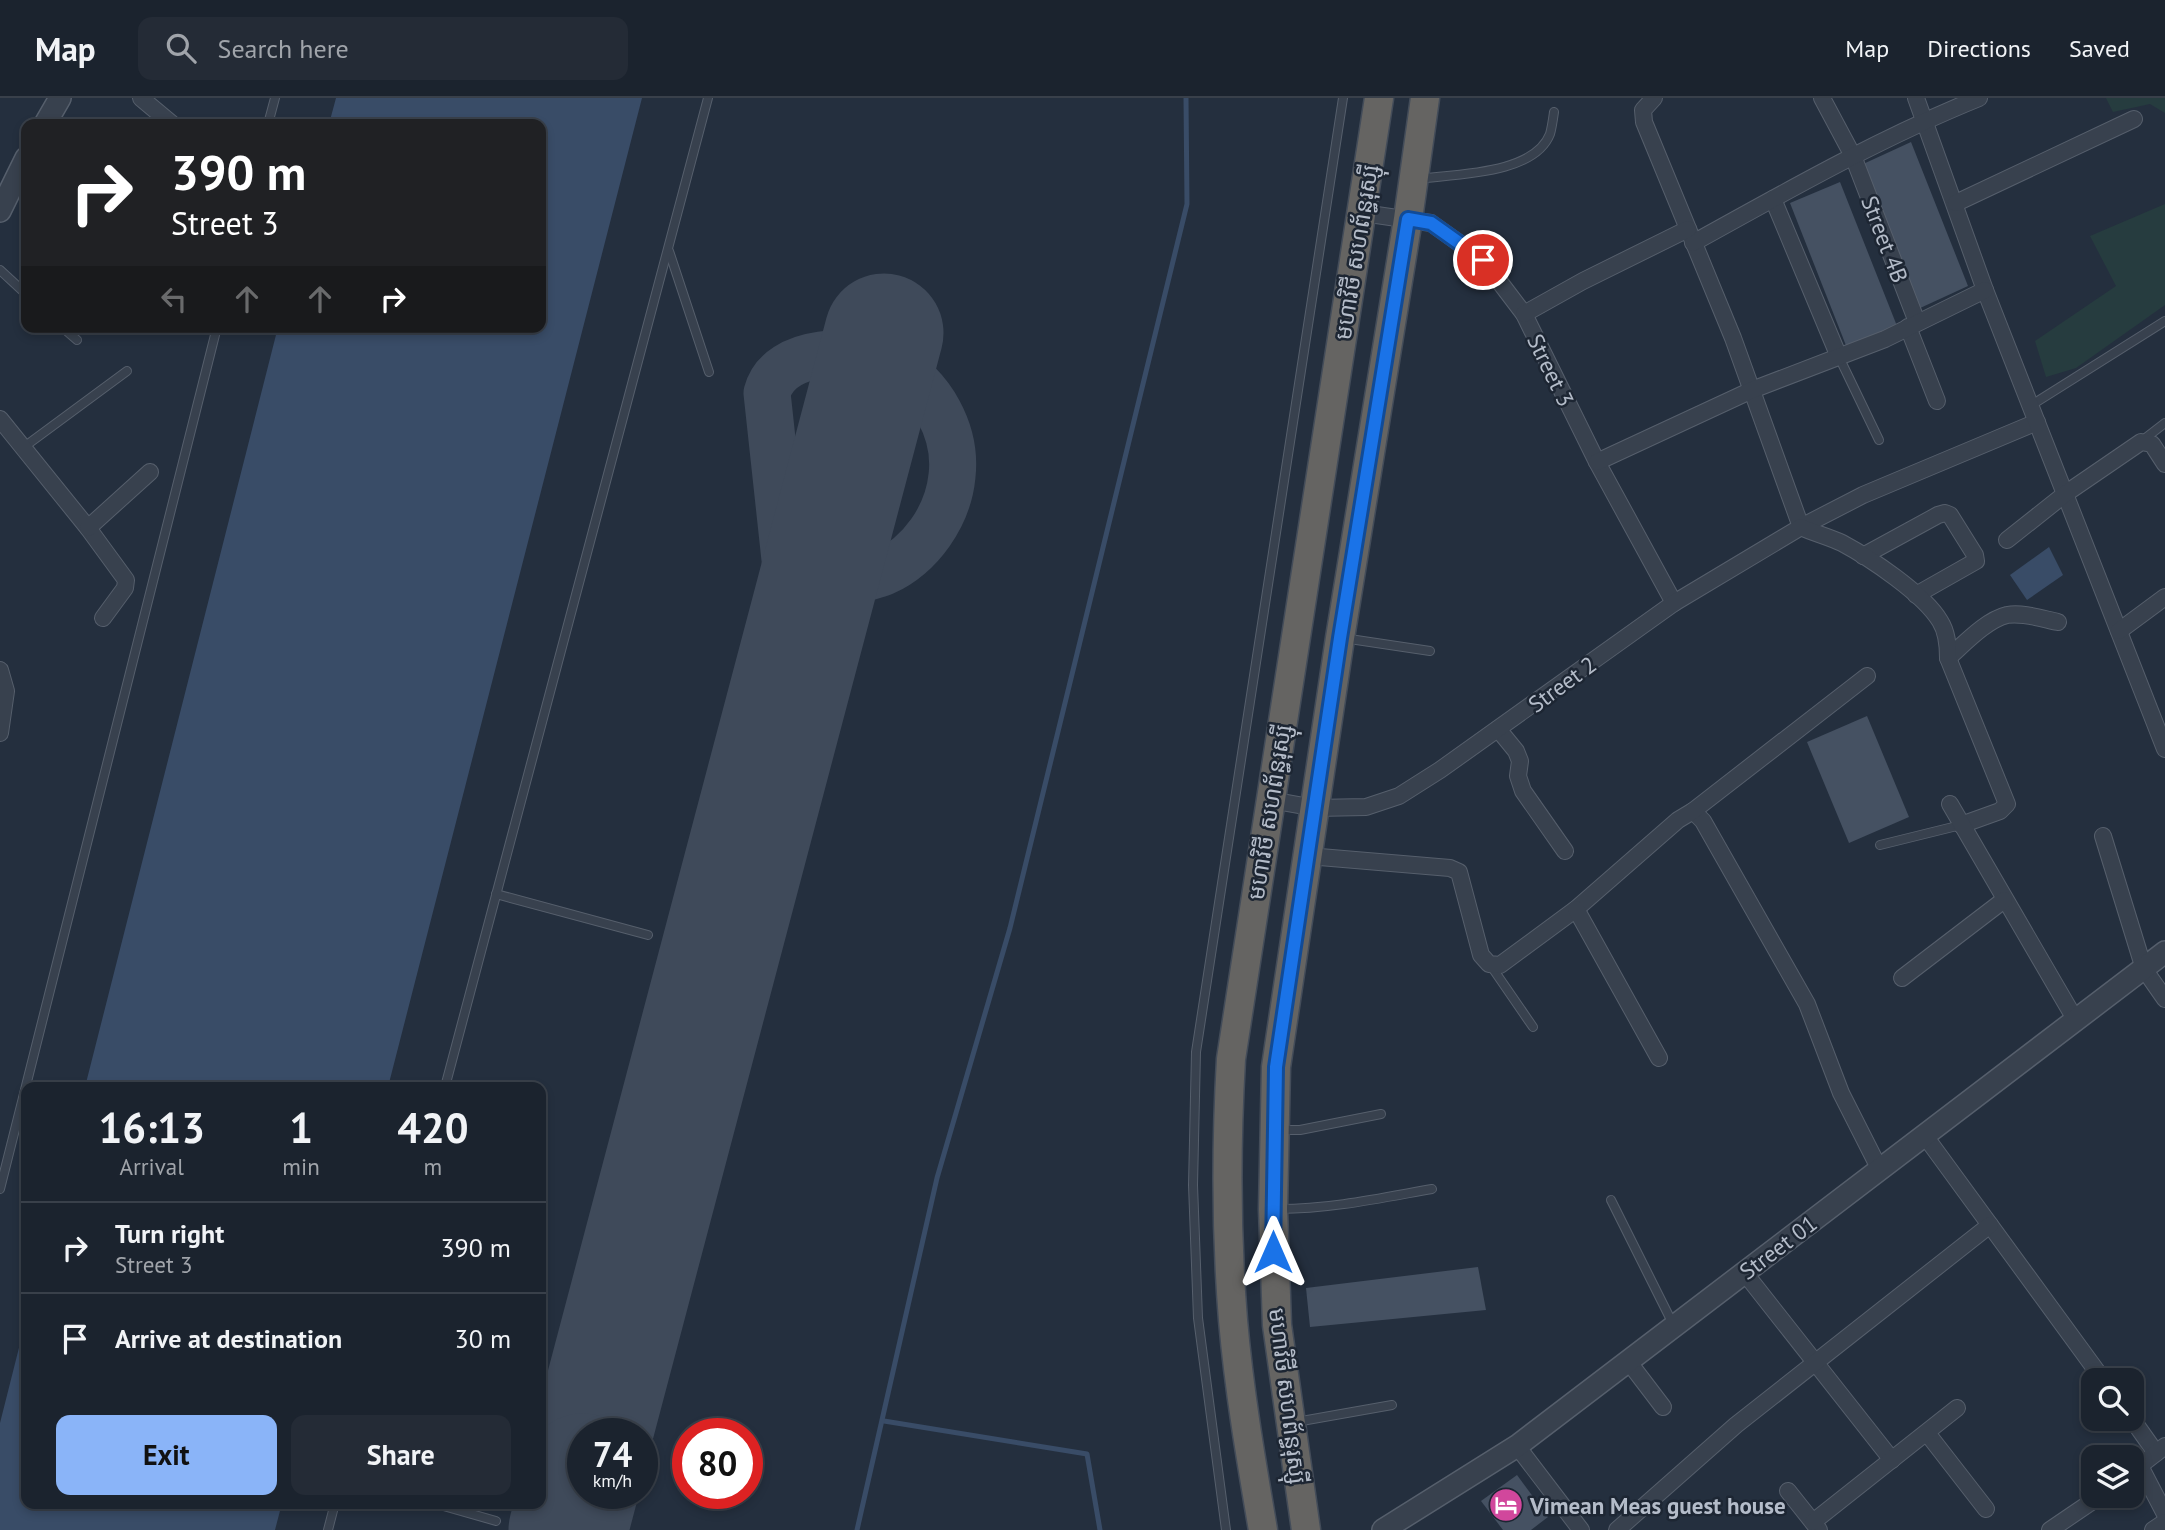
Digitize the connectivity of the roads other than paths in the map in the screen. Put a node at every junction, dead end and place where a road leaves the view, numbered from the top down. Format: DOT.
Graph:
graph roads {
  1 [pos="60,98"];
  2 [pos="141,98"];
  3 [pos="275,98"];
  4 [pos="708,98"];
  5 [pos="1343,98"];
  6 [pos="1379,98"];
  7 [pos="1425,98"];
  8 [pos="1654,98"];
  9 [pos="1822,98"];
  10 [pos="1916,98"];
  11 [pos="1979,98"];
  12 [pos="1554,113"];
  13 [pos="48,119"];
  14 [pos="166,119"];
  15 [pos="269,119"];
  16 [pos="2134,119"];
  17 [pos="1924,121"];
  18 [pos="1853,156"];
  19 [pos="21,163"];
  20 [pos="6,178"];
  21 [pos="1414,180"];
  22 [pos="1773,199"];
  23 [pos="1956,203"];
  24 [pos="0,211"];
  25 [pos="1363,213"];
  26 [pos="1408,219"];
  27 [pos="1690,236"];
  28 [pos="669,251"];
  29 [pos="0,270"];
  30 [pos="21,289"];
  31 [pos="1985,290"];
  32 [pos="1524,314"];
  33 [pos="2165,321"];
  34 [pos="1913,325"];
  35 [pos="69,333"];
  36 [pos="215,333"];
  37 [pos="77,340"];
  38 [pos="1839,357"];
  39 [pos="127,371"];
  40 [pos="709,372"];
  41 [pos="1752,390"];
  42 [pos="1937,401"];
  43 [pos="2030,406"];
  44 [pos="0,419"];
  45 [pos="2037,422"];
  46 [pos="2165,423"];
  47 [pos="1879,440"];
  48 [pos="2141,442"];
  49 [pos="24,447"];
  50 [pos="1597,462"];
  51 [pos="2165,464"];
  52 [pos="150,472"];
  53 [pos="2065,494"];
  54 [pos="1801,527"];
  55 [pos="88,528"];
  56 [pos="2007,540"];
  57 [pos="1863,556"];
  58 [pos="1916,595"];
  59 [pos="2165,597"];
  60 [pos="1674,603"];
  61 [pos="103,618"];
  62 [pos="2057,622"];
  63 [pos="2119,631"];
  64 [pos="1340,638"];
  65 [pos="1430,651"];
  66 [pos="1948,658"];
  67 [pos="0,670"];
  68 [pos="1867,676"];
  69 [pos="1498,729"];
  70 [pos="2162,730"];
  71 [pos="0,733"];
  72 [pos="2165,749"];
  73 [pos="1271,800"];
  74 [pos="1950,804"];
  75 [pos="1315,808"];
  76 [pos="1693,811"];
  77 [pos="1961,825"];
  78 [pos="2103,835"];
  79 [pos="1881,845"];
  80 [pos="1565,851"];
  81 [pos="1308,856"];
  82 [pos="496,894"];
  83 [pos="2004,900"];
  84 [pos="1576,909"];
  85 [pos="648,936"];
  86 [pos="2165,952"];
  87 [pos="1489,964"];
  88 [pos="2144,969"];
  89 [pos="1902,978"];
  90 [pos="2165,999"];
  91 [pos="2075,1019"];
  92 [pos="1533,1027"];
  93 [pos="1659,1058"];
  94 [pos="27,1082"];
  95 [pos="446,1082"];
  96 [pos="21,1106"];
  97 [pos="1381,1114"];
  98 [pos="1274,1129"];
  99 [pos="1925,1136"];
  100 [pos="1880,1170"];
  101 [pos="0,1189"];
  102 [pos="1432,1189"];
  103 [pos="1611,1200"];
  104 [pos="1273,1209"];
  105 [pos="1990,1225"];
  106 [pos="1744,1272"];
  107 [pos="1674,1326"];
  108 [pos="1628,1361"];
  109 [pos="1816,1364"];
  110 [pos="2094,1368"];
  111 [pos="1392,1405"];
  112 [pos="1663,1407"];
  113 [pos="1958,1408"];
  114 [pos="1289,1423"];
  115 [pos="2143,1431"];
  116 [pos="1927,1433"];
  117 [pos="1517,1446"];
  118 [pos="2161,1450"];
  119 [pos="1892,1460"];
  120 [pos="2144,1463"];
  121 [pos="2144,1481"];
  122 [pos="1788,1491"];
  123 [pos="2082,1508"];
  124 [pos="333,1509"];
  125 [pos="454,1509"];
  126 [pos="1986,1509"];
  127 [pos="2165,1514"];
  128 [pos="496,1521"];
  129 [pos="2165,1522"];
  130 [pos="1816,1526"];
  131 [pos="328,1530"];
  132 [pos="1226,1530"];
  133 [pos="1263,1530"];
  134 [pos="1306,1530"];
  135 [pos="1383,1530"];
  136 [pos="1581,1530"];
  137 [pos="1617,1530"];
  138 [pos="2050,1530"];
  139 [pos="2153,1530"];
  1 -- 13 [label="street"];
  2 -- 14 [label="street"];
  3 -- 15 [label="lane"];
  4 -- 28 [label="lane"];
  5 -- 132 [label="lane"];
  6 -- 25 [label="highway, មហាវិថី សហព័ន្ធរុស្ស៊ី"];
  7 -- 21 [label="highway, មហាវិថី សហព័ន្ធរុស្ស៊ី"];
  8 -- 27 [label="street"];
  9 -- 18 [label="street, Street 4B"];
  10 -- 17 [label="street"];
  11 -- 17 [label="street"];
  12 -- 21 [label="lane"];
  16 -- 23 [label="street"];
  17 -- 18 [label="street"];
  17 -- 23 [label="street"];
  18 -- 22 [label="street"];
  18 -- 34 [label="street, Street 4B"];
  19 -- 20 [label="street"];
  20 -- 24 [label="street"];
  21 -- 26 [label="highway, មហាវិថី សហព័ន្ធរុស្ស៊ី"];
  22 -- 27 [label="street"];
  22 -- 38 [label="street"];
  23 -- 31 [label="street"];
  25 -- 26 [label="street, Street 3"];
  25 -- 73 [label="highway, មហាវិថី សហព័ន្ធរុស្ស៊ី"];
  26 -- 32 [label="street, Street 3"];
  26 -- 64 [label="highway, មហាវិថី សហព័ន្ធរុស្ស៊ី"];
  27 -- 32 [label="street"];
  27 -- 41 [label="street"];
  28 -- 40 [label="lane"];
  28 -- 82 [label="lane"];
  29 -- 30 [label="lane"];
  31 -- 34 [label="street"];
  31 -- 43 [label="street"];
  32 -- 50 [label="street, Street 3"];
  33 -- 43 [label="lane"];
  34 -- 38 [label="street"];
  34 -- 42 [label="street, Street 4B"];
  35 -- 37 [label="lane"];
  36 -- 94 [label="lane"];
  38 -- 41 [label="street"];
  38 -- 47 [label="lane"];
  39 -- 49 [label="lane"];
  41 -- 50 [label="street"];
  41 -- 54 [label="street"];
  43 -- 45 [label="street"];
  44 -- 49 [label="street"];
  45 -- 53 [label="street"];
  45 -- 54 [label="street, Street 2"];
  46 -- 48 [label="lane"];
  48 -- 51 [label="street"];
  48 -- 53 [label="street"];
  49 -- 55 [label="street"];
  50 -- 60 [label="street, Street 3"];
  52 -- 55 [label="street"];
  53 -- 56 [label="street"];
  53 -- 63 [label="street"];
  54 -- 57 [label="street"];
  54 -- 60 [label="street, Street 2"];
  55 -- 61 [label="street"];
  57 -- 58 [label="street"];
  57 -- 58 [label="street"];
  58 -- 66 [label="street"];
  59 -- 63 [label="street"];
  60 -- 69 [label="street, Street 2"];
  62 -- 66 [label="street"];
  63 -- 70 [label="street"];
  64 -- 65 [label="lane"];
  64 -- 75 [label="highway, មហាវិថី សហព័ន្ធរុស្ស៊ី"];
  66 -- 77 [label="street"];
  67 -- 71 [label="street"];
  68 -- 76 [label="street"];
  69 -- 75 [label="street, Street 2"];
  69 -- 80 [label="street"];
  70 -- 72 [label="street"];
  73 -- 75 [label="street, Street 2"];
  73 -- 133 [label="highway, មហាវិថី សហព័ន្ធរុស្ស៊ី"];
  74 -- 77 [label="street"];
  75 -- 81 [label="highway, មហាវិថី សហព័ន្ធរុស្ស៊ី"];
  76 -- 84 [label="street"];
  76 -- 100 [label="street"];
  77 -- 79 [label="lane"];
  77 -- 83 [label="street"];
  78 -- 88 [label="street"];
  81 -- 87 [label="street"];
  81 -- 98 [label="highway, មហាវិថី សហព័ន្ធរុស្ស៊ី"];
  82 -- 85 [label="lane"];
  82 -- 95 [label="lane"];
  83 -- 89 [label="street"];
  83 -- 91 [label="street"];
  84 -- 87 [label="street"];
  84 -- 93 [label="street"];
  86 -- 88 [label="street, Street 01"];
  87 -- 92 [label="lane"];
  88 -- 90 [label="street"];
  88 -- 91 [label="street, Street 01"];
  91 -- 99 [label="street, Street 01"];
  96 -- 101 [label="lane"];
  97 -- 98 [label="lane"];
  98 -- 104 [label="highway, មហាវិថី សហព័ន្ធរុស្ស៊ី"];
  99 -- 100 [label="street, Street 01"];
  99 -- 105 [label="street"];
  100 -- 106 [label="street, Street 01"];
  102 -- 104 [label="lane"];
  103 -- 107 [label="lane"];
  104 -- 114 [label="highway, មហាវិថី សហព័ន្ធរុស្ស៊ី"];
  105 -- 109 [label="street"];
  105 -- 110 [label="street"];
  106 -- 107 [label="street, Street 01"];
  106 -- 109 [label="street"];
  107 -- 108 [label="street, Street 01"];
  108 -- 112 [label="street"];
  108 -- 117 [label="street, Street 01"];
  109 -- 119 [label="street"];
  109 -- 137 [label="street"];
  111 -- 114 [label="lane"];
  113 -- 116 [label="street"];
  114 -- 134 [label="highway, មហាវិថី សហព័ន្ធរុស្ស៊ី"];
  115 -- 118 [label="street"];
  116 -- 119 [label="street"];
  116 -- 126 [label="street"];
  117 -- 135 [label="street, Street 01"];
  117 -- 136 [label="street"];
  118 -- 120 [label="street"];
  119 -- 130 [label="street"];
  121 -- 127 [label="street"];
  122 -- 130 [label="street"];
  123 -- 138 [label="street"];
  124 -- 131 [label="lane"];
  125 -- 128 [label="lane"];
  129 -- 139 [label="street"];
}
